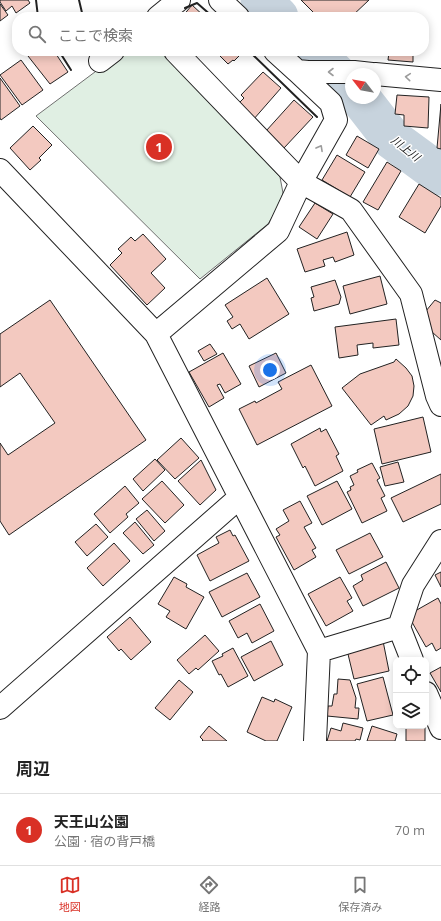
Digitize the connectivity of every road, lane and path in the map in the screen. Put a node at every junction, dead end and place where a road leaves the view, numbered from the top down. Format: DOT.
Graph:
graph roads {
  1 [pos="179,0"];
  2 [pos="220,0"];
  3 [pos="164,12"];
  4 [pos="233,12"];
  5 [pos="181,56"];
  6 [pos="281,56"];
  7 [pos="302,72"];
  8 [pos="345,73"];
  9 [pos="381,75"];
  10 [pos="441,80"];
  11 [pos="0,170"];
  12 [pos="301,182"];
  13 [pos="156,334"];
  14 [pos="441,405"];
  15 [pos="240,497"];
  16 [pos="441,541"];
  17 [pos="400,627"];
  18 [pos="319,651"];
  19 [pos="411,657"];
  20 [pos="429,700"];
  21 [pos="0,708"];
  22 [pos="441,728"];
  23 [pos="315,741"];
  1 -- 3 [label="street"];
  2 -- 4 [label="street"];
  5 -- 12 [label="street"];
  6 -- 7 [label="street"];
  8 -- 7 [label="street, one-way"];
  12 -- 7 [label="street, one-way"];
  10 -- 9 [label="street, one-way"];
  11 -- 13 [label="street"];
  12 -- 13 [label="street"];
  12 -- 14 [label="street"];
  13 -- 15 [label="street"];
  15 -- 18 [label="street"];
  15 -- 21 [label="street"];
  16 -- 17 [label="street"];
  17 -- 18 [label="street"];
  17 -- 19 [label="street"];
  18 -- 23 [label="street"];
  20 -- 22 [label="street"];
}
